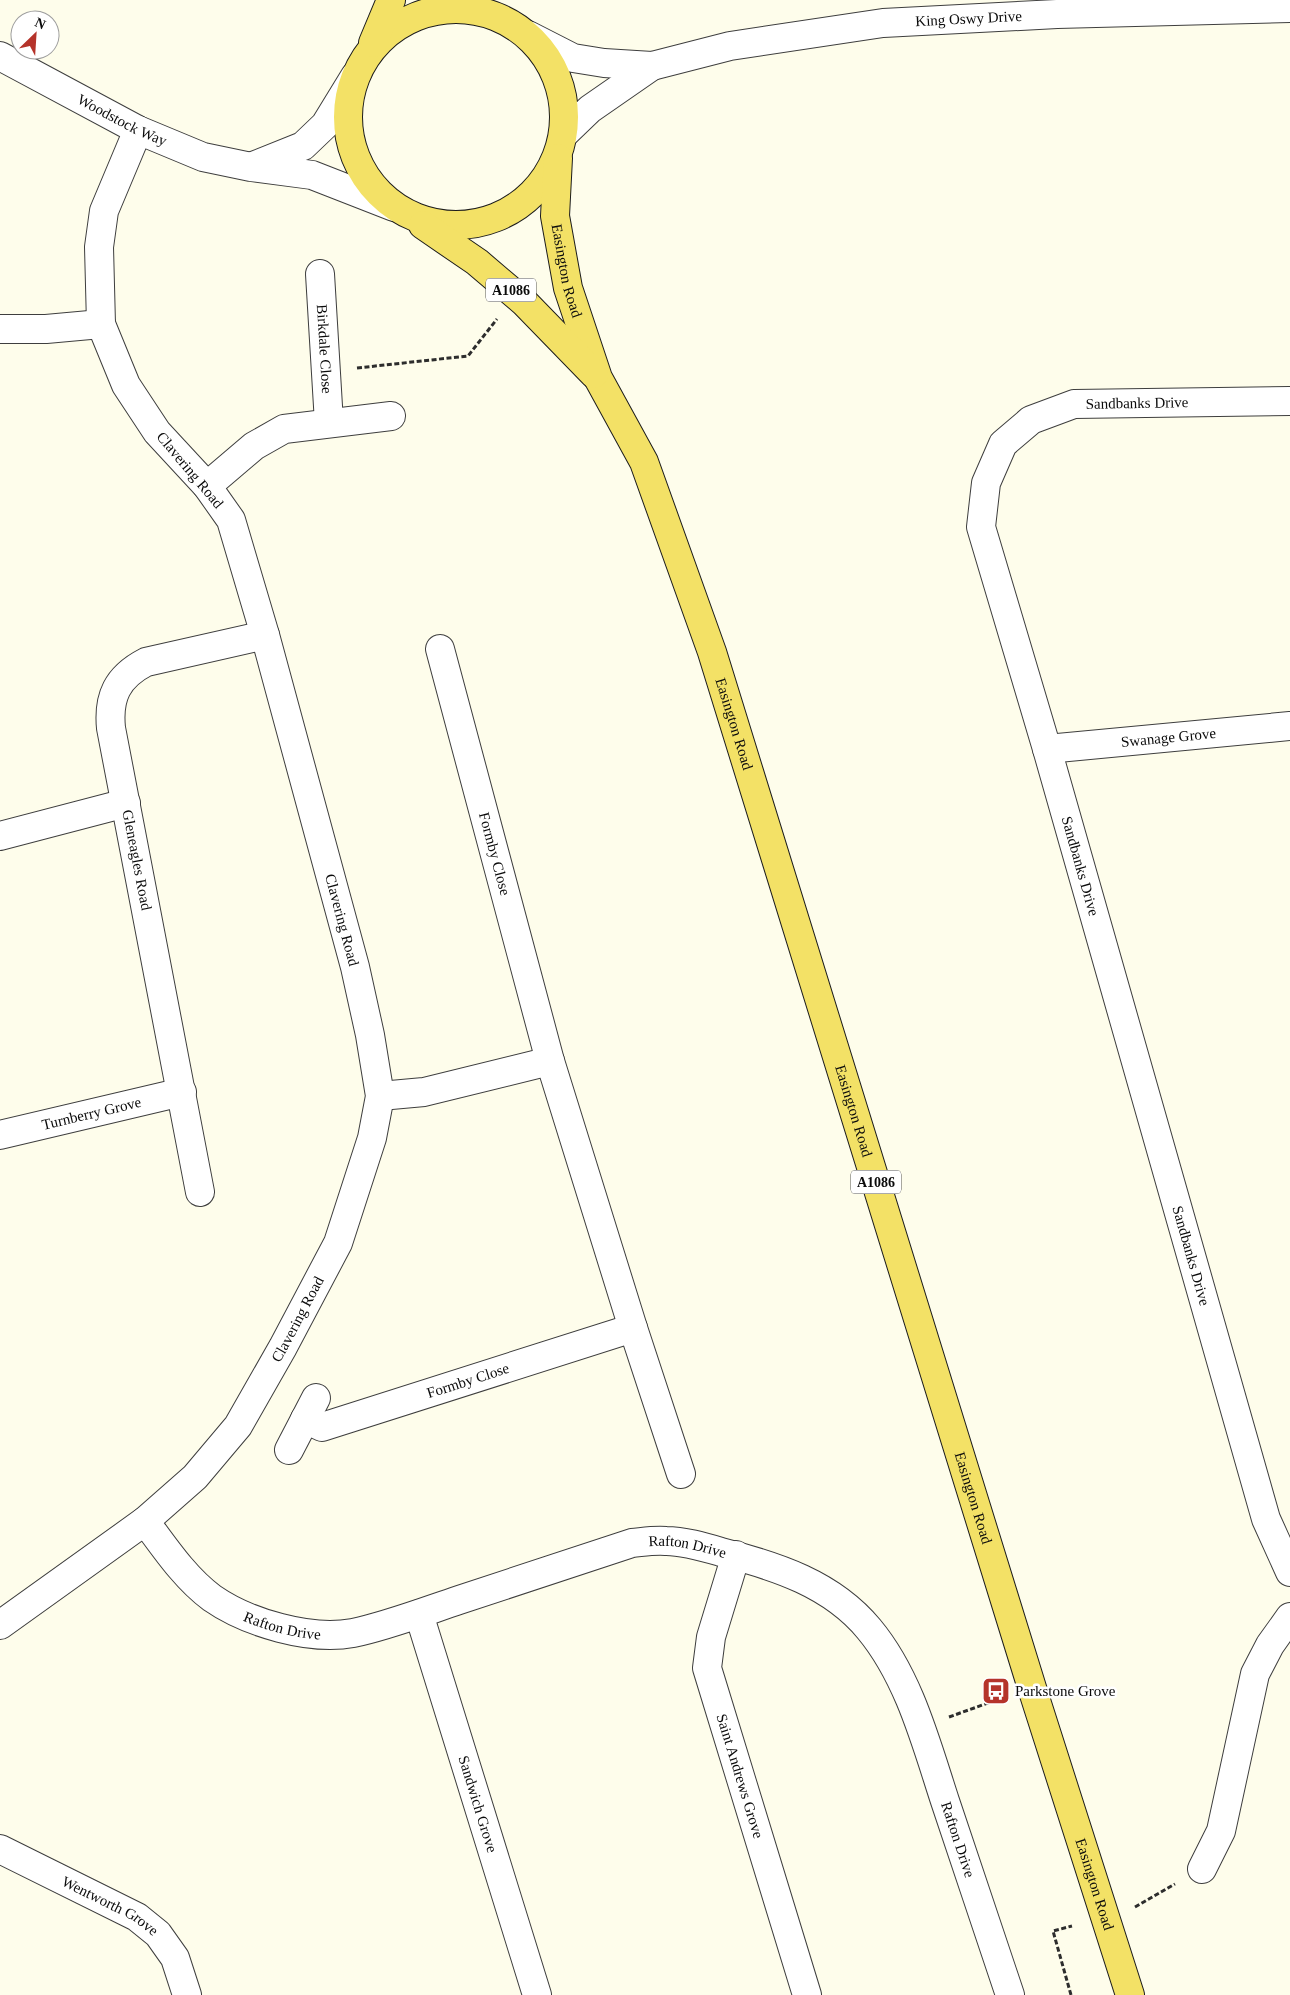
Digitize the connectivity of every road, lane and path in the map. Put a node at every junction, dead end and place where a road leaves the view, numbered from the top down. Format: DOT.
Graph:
graph roads {
  1 [pos="391,0"];
  2 [pos="488,0"];
  3 [pos="1290,8"];
  4 [pos="518,28"];
  5 [pos="370,49"];
  6 [pos="0,56"];
  7 [pos="652,66"];
  8 [pos="355,76"];
  9 [pos="138,130"];
  10 [pos="561,146"];
  11 [pos="251,167"];
  12 [pos="403,212"];
  13 [pos="320,274"];
  14 [pos="501,314"];
  15 [pos="101,324"];
  16 [pos="0,329"];
  17 [pos="326,372"];
  18 [pos="598,378"];
  19 [pos="1290,401"];
  20 [pos="391,416"];
  21 [pos="329,422"];
  22 [pos="207,486"];
  23 [pos="265,635"];
  24 [pos="440,649"];
  25 [pos="1290,726"];
  26 [pos="1048,749"];
  27 [pos="126,803"];
  28 [pos="0,836"];
  29 [pos="550,1061"];
  30 [pos="182,1092"];
  31 [pos="380,1096"];
  32 [pos="0,1134"];
  33 [pos="200,1192"];
  34 [pos="633,1328"];
  35 [pos="289,1450"];
  36 [pos="681,1474"];
  37 [pos="145,1521"];
  38 [pos="736,1555"];
  39 [pos="1290,1572"];
  40 [pos="419,1614"];
  41 [pos="1290,1617"];
  42 [pos="0,1625"];
  43 [pos="1032,1688"];
  44 [pos="921,1727"];
  45 [pos="0,1849"];
  46 [pos="1202,1869"];
  47 [pos="1128,1911"];
  48 [pos="1072,1926"];
  49 [pos="187,1995"];
  50 [pos="537,1995"];
  51 [pos="808,1995"];
  52 [pos="1010,1995"];
  53 [pos="1071,1995"];
  54 [pos="1130,1995"];
  1 -- 5 [label="main road"];
  2 -- 4 [label="main road"];
  3 -- 7 [label="street, King Oswy Drive"];
  4 -- 5 [label="main road"];
  4 -- 7 [label="street, King Oswy Drive"];
  4 -- 10 [label="main road, Easington Road"];
  5 -- 8 [label="main road, Easington Road"];
  6 -- 9 [label="street, Woodstock Way"];
  7 -- 10 [label="street, King Oswy Drive"];
  8 -- 11 [label="street"];
  8 -- 12 [label="main road, Easington Road"];
  9 -- 11 [label="street, Woodstock Way"];
  9 -- 15 [label="street, Clavering Road"];
  10 -- 12 [label="main road"];
  10 -- 18 [label="main road, Easington Road / A1086"];
  11 -- 12 [label="street, Woodstock Way"];
  12 -- 18 [label="main road, Easington Road / A1086"];
  13 -- 17 [label="street, Birkdale Close"];
  14 -- 17 [label="path"];
  15 -- 16 [label="street"];
  15 -- 22 [label="street, Clavering Road"];
  17 -- 21 [label="street, Birkdale Close"];
  18 -- 43 [label="main road, Easington Road / A1086"];
  19 -- 26 [label="street, Sandbanks Drive"];
  20 -- 21 [label="street"];
  21 -- 22 [label="street"];
  22 -- 23 [label="street, Clavering Road"];
  23 -- 27 [label="street, Gleneagles Road"];
  23 -- 31 [label="street, Clavering Road"];
  24 -- 29 [label="street, Formby Close"];
  25 -- 26 [label="street, Swanage Grove"];
  26 -- 39 [label="street, Sandbanks Drive"];
  27 -- 28 [label="street"];
  27 -- 30 [label="street, Gleneagles Road"];
  29 -- 31 [label="street"];
  29 -- 34 [label="street, Formby Close"];
  30 -- 32 [label="street, Turnberry Grove"];
  30 -- 33 [label="street, Gleneagles Road"];
  31 -- 37 [label="street, Clavering Road"];
  34 -- 35 [label="street, Formby Close"];
  34 -- 36 [label="street, Formby Close"];
  37 -- 40 [label="street, Rafton Drive"];
  37 -- 42 [label="street, Clavering Road"];
  38 -- 40 [label="street, Rafton Drive"];
  38 -- 44 [label="street, Rafton Drive"];
  38 -- 51 [label="street, Saint Andrews Grove"];
  40 -- 50 [label="street, Sandwich Grove"];
  41 -- 46 [label="street"];
  43 -- 44 [label="path"];
  43 -- 54 [label="main road, Easington Road / A1086"];
  44 -- 52 [label="street, Rafton Drive"];
  45 -- 49 [label="street, Wentworth Grove"];
  46 -- 47 [label="path"];
  48 -- 53 [label="path"];
}
